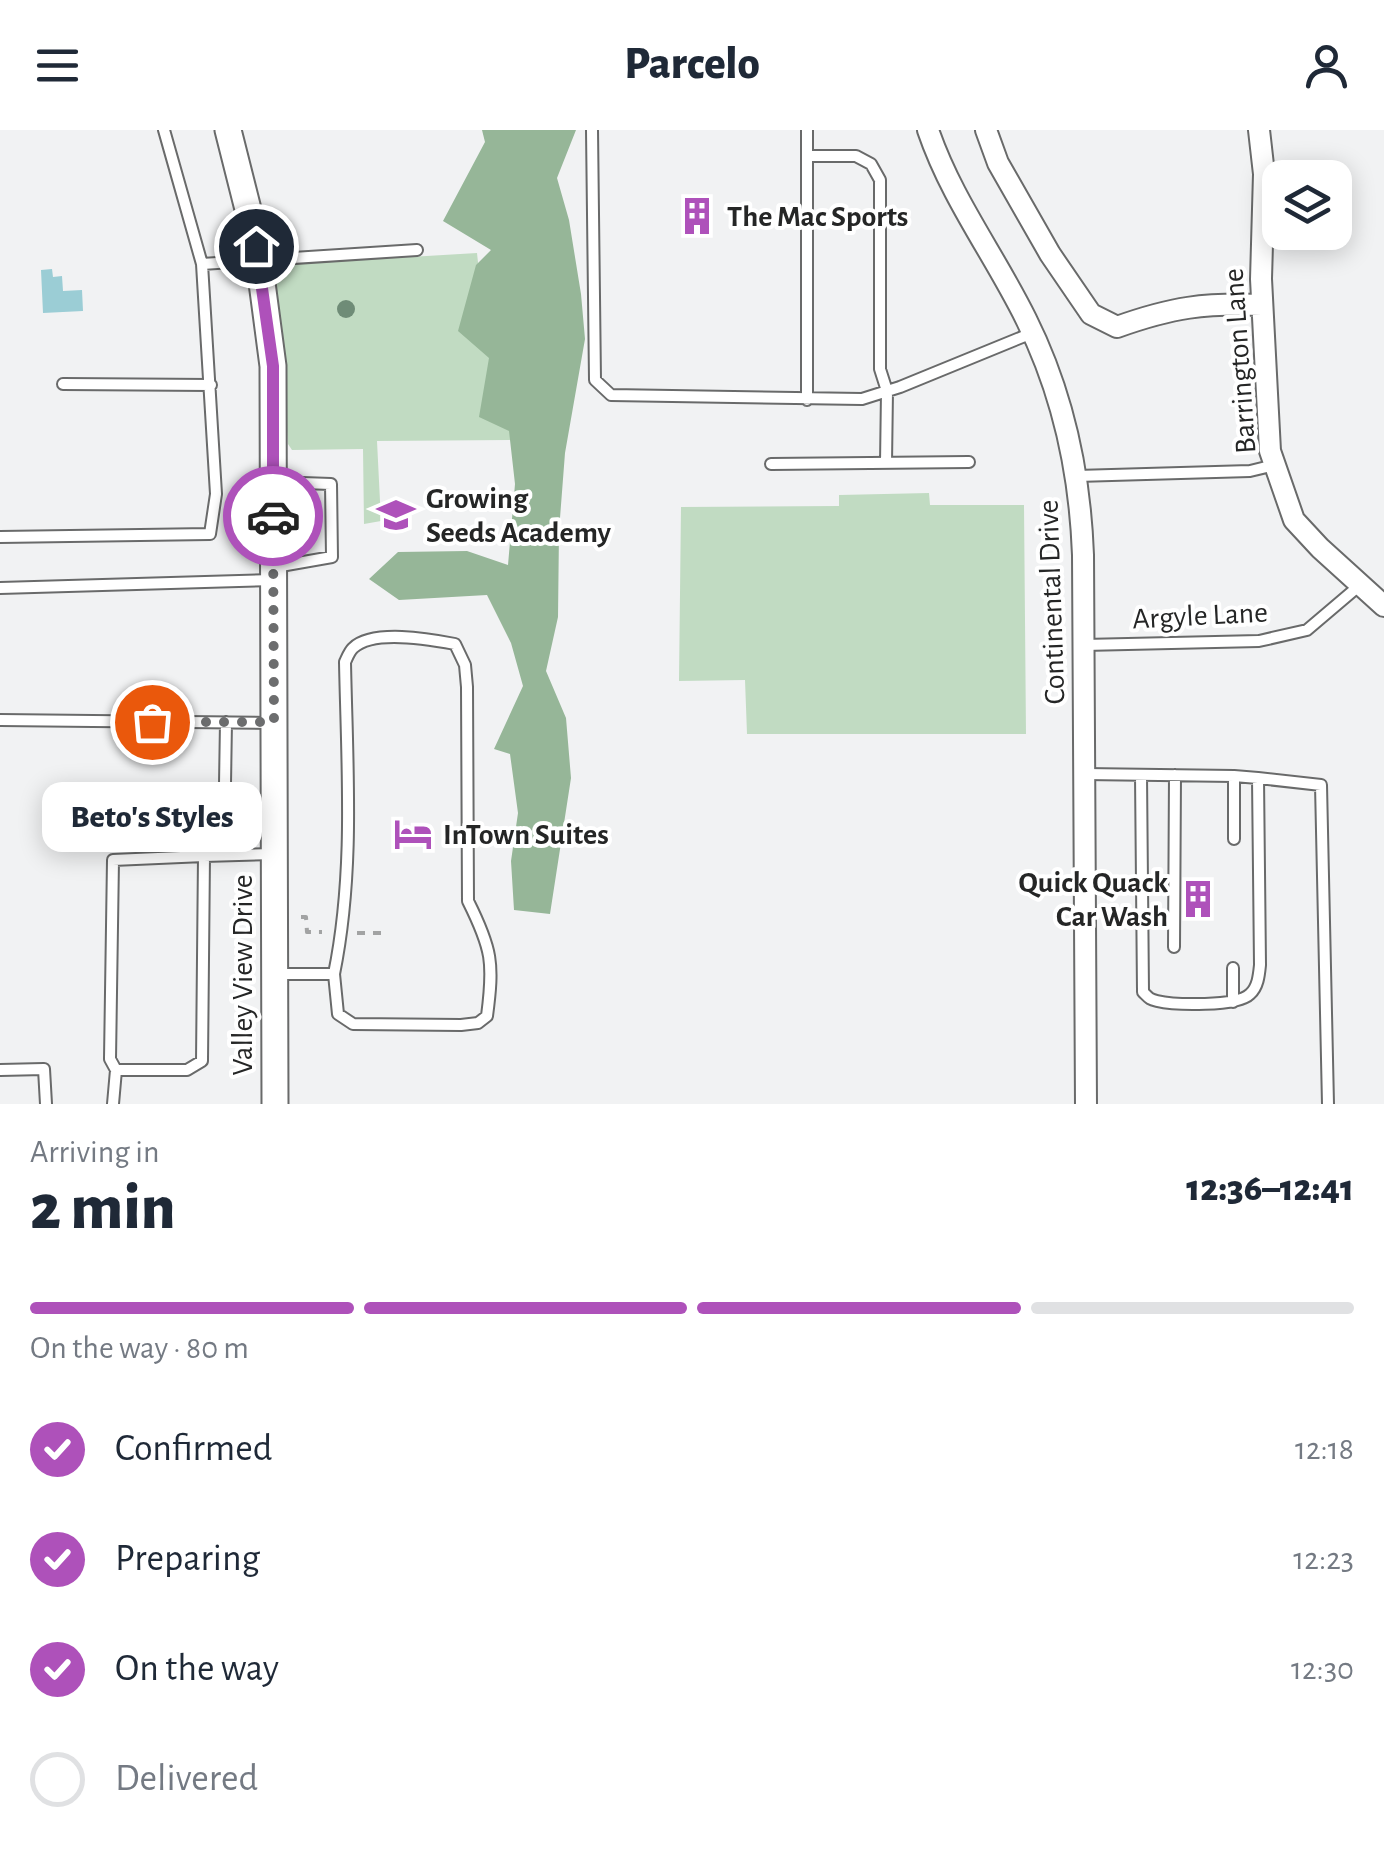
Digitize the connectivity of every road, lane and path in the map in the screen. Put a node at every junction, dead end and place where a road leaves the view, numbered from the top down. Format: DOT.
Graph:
graph roads {
  1 [pos="164,130"];
  2 [pos="228,130"];
  3 [pos="592,130"];
  4 [pos="807,130"];
  5 [pos="928,130"];
  6 [pos="986,130"];
  7 [pos="1260,130"];
  8 [pos="807,156"];
  9 [pos="417,250"];
  10 [pos="259,260"];
  11 [pos="202,264"];
  12 [pos="1262,305"];
  13 [pos="1032,333"];
  14 [pos="63,384"];
  15 [pos="211,385"];
  16 [pos="887,391"];
  17 [pos="807,400"];
  18 [pos="970,462"];
  19 [pos="886,463"];
  20 [pos="770,464"];
  21 [pos="1275,466"];
  22 [pos="1076,476"];
  23 [pos="273,482"];
  24 [pos="0,537"];
  25 [pos="273,573"];
  26 [pos="1361,585"];
  27 [pos="0,588"];
  28 [pos="1384,606"];
  29 [pos="1084,644"];
  30 [pos="0,720"];
  31 [pos="226,722"];
  32 [pos="274,722"];
  33 [pos="1085,774"];
  34 [pos="1142,775"];
  35 [pos="1175,776"];
  36 [pos="1234,776"];
  37 [pos="1258,778"];
  38 [pos="225,784"];
  39 [pos="1234,839"];
  40 [pos="274,854"];
  41 [pos="204,856"];
  42 [pos="1174,946"];
  43 [pos="1234,968"];
  44 [pos="275,974"];
  45 [pos="334,974"];
  46 [pos="1233,1002"];
  47 [pos="61,1068"];
  48 [pos="0,1070"];
  49 [pos="44,1070"];
  50 [pos="116,1070"];
  51 [pos="46,1104"];
  52 [pos="113,1104"];
  53 [pos="275,1104"];
  54 [pos="1086,1104"];
  55 [pos="1328,1104"];
  1 -- 11 [label="lane"];
  2 -- 10 [label="street, Valley View Drive"];
  3 -- 17 [label="lane"];
  4 -- 8 [label="lane"];
  5 -- 13 [label="street, Continental Drive"];
  6 -- 12 [label="street"];
  7 -- 12 [label="street, Barrington Lane"];
  8 -- 16 [label="lane"];
  8 -- 17 [label="lane"];
  9 -- 10 [label="lane"];
  10 -- 11 [label="lane"];
  10 -- 23 [label="street, Valley View Drive"];
  11 -- 15 [label="lane"];
  12 -- 21 [label="street, Barrington Lane"];
  13 -- 16 [label="lane"];
  13 -- 22 [label="street, Continental Drive"];
  14 -- 15 [label="lane"];
  15 -- 24 [label="lane"];
  16 -- 17 [label="lane"];
  16 -- 19 [label="lane"];
  18 -- 19 [label="lane"];
  19 -- 20 [label="lane"];
  21 -- 22 [label="lane"];
  21 -- 26 [label="street, Barrington Lane"];
  22 -- 29 [label="street, Continental Drive"];
  23 -- 25 [label="street, Valley View Drive"];
  23 -- 25 [label="lane"];
  25 -- 27 [label="lane"];
  25 -- 32 [label="street, Valley View Drive"];
  26 -- 28 [label="street, Barrington Lane"];
  26 -- 29 [label="lane, Argyle Lane"];
  29 -- 33 [label="street, Continental Drive"];
  30 -- 31 [label="lane"];
  31 -- 32 [label="lane"];
  31 -- 38 [label="lane"];
  32 -- 40 [label="street, Valley View Drive"];
  33 -- 34 [label="lane"];
  33 -- 54 [label="street, Continental Drive"];
  34 -- 35 [label="lane"];
  34 -- 46 [label="lane"];
  35 -- 36 [label="lane"];
  35 -- 42 [label="lane"];
  36 -- 37 [label="lane"];
  36 -- 39 [label="lane"];
  37 -- 46 [label="lane"];
  37 -- 55 [label="lane"];
  40 -- 41 [label="lane"];
  40 -- 44 [label="street, Valley View Drive"];
  41 -- 50 [label="lane"];
  41 -- 50 [label="lane"];
  43 -- 46 [label="lane"];
  44 -- 45 [label="lane"];
  44 -- 53 [label="street, Valley View Drive"];
  45 -- 45 [label="lane"];
  47 -- 49 [label="lane"];
  48 -- 49 [label="lane"];
  49 -- 51 [label="lane"];
  50 -- 52 [label="lane"];
}
